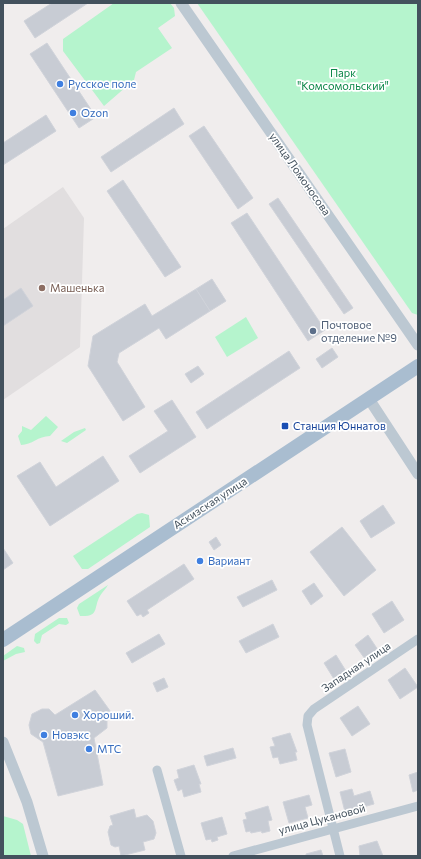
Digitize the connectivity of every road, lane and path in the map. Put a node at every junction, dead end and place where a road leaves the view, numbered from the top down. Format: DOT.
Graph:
graph roads {
  1 [pos="181,3"];
  2 [pos="418,345"];
  3 [pos="418,366"];
  4 [pos="369,399"];
  5 [pos="418,474"];
  6 [pos="418,639"];
  7 [pos="3,640"];
  8 [pos="3,742"];
  9 [pos="157,770"];
  10 [pos="418,806"];
  11 [pos="333,829"];
  12 [pos="43,856"];
  13 [pos="181,856"];
  14 [pos="233,856"];
  15 [pos="340,856"];
  1 -- 2 [label="street, улица Ломоносова"];
  3 -- 4 [label="main road, Аскизская улица"];
  4 -- 5 [label="street"];
  4 -- 7 [label="main road, Аскизская улица"];
  6 -- 11 [label="street, Западная улица"];
  8 -- 12 [label="street"];
  9 -- 13 [label="street"];
  10 -- 11 [label="street, улица Цукановой"];
  11 -- 14 [label="street, улица Цукановой"];
  11 -- 15 [label="street"];
}
